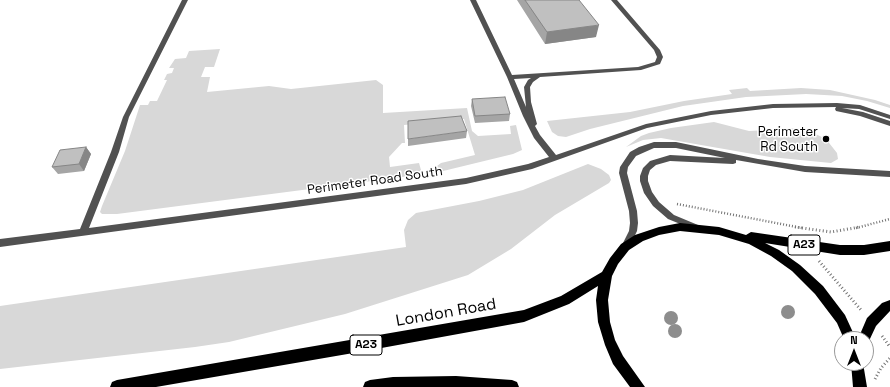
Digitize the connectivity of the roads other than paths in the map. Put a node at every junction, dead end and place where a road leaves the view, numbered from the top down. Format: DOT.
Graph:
graph roads {
  1 [pos="185,0"];
  2 [pos="473,0"];
  3 [pos="614,0"];
  4 [pos="546,75"];
  5 [pos="510,77"];
  6 [pos="745,108"];
  7 [pos="890,116"];
  8 [pos="890,124"];
  9 [pos="535,132"];
  10 [pos="554,158"];
  11 [pos="758,162"];
  12 [pos="890,174"];
  13 [pos="699,228"];
  14 [pos="719,231"];
  15 [pos="83,232"];
  16 [pos="0,243"];
  17 [pos="890,246"];
  18 [pos="626,247"];
  19 [pos="606,276"];
  20 [pos="890,305"];
  21 [pos="846,331"];
  22 [pos="867,331"];
  23 [pos="859,371"];
  24 [pos="118,387"];
  25 [pos="370,387"];
  26 [pos="512,387"];
  27 [pos="638,387"];
  28 [pos="860,387"];
  1 -- 15 [label="street"];
  2 -- 5 [label="street"];
  3 -- 4 [label="street"];
  4 -- 5 [label="street"];
  4 -- 9 [label="street"];
  5 -- 9 [label="street"];
  6 -- 7 [label="street, Perimeter Road South"];
  6 -- 8 [label="street, Perimeter Road South"];
  6 -- 10 [label="street, Perimeter Road South"];
  9 -- 10 [label="street"];
  10 -- 15 [label="street, Perimeter Road South"];
  11 -- 12 [label="street"];
  11 -- 13 [label="street"];
  11 -- 18 [label="street"];
  13 -- 14 [label="main road"];
  13 -- 18 [label="main road"];
  14 -- 17 [label="main road, A23"];
  14 -- 21 [label="main road"];
  15 -- 16 [label="street, Perimeter Road South"];
  18 -- 19 [label="main road"];
  19 -- 24 [label="main road, London Road / A23"];
  19 -- 27 [label="main road"];
  20 -- 22 [label="main road"];
  23 -- 28 [label="main road"];
  25 -- 26 [label="main road"];
}
